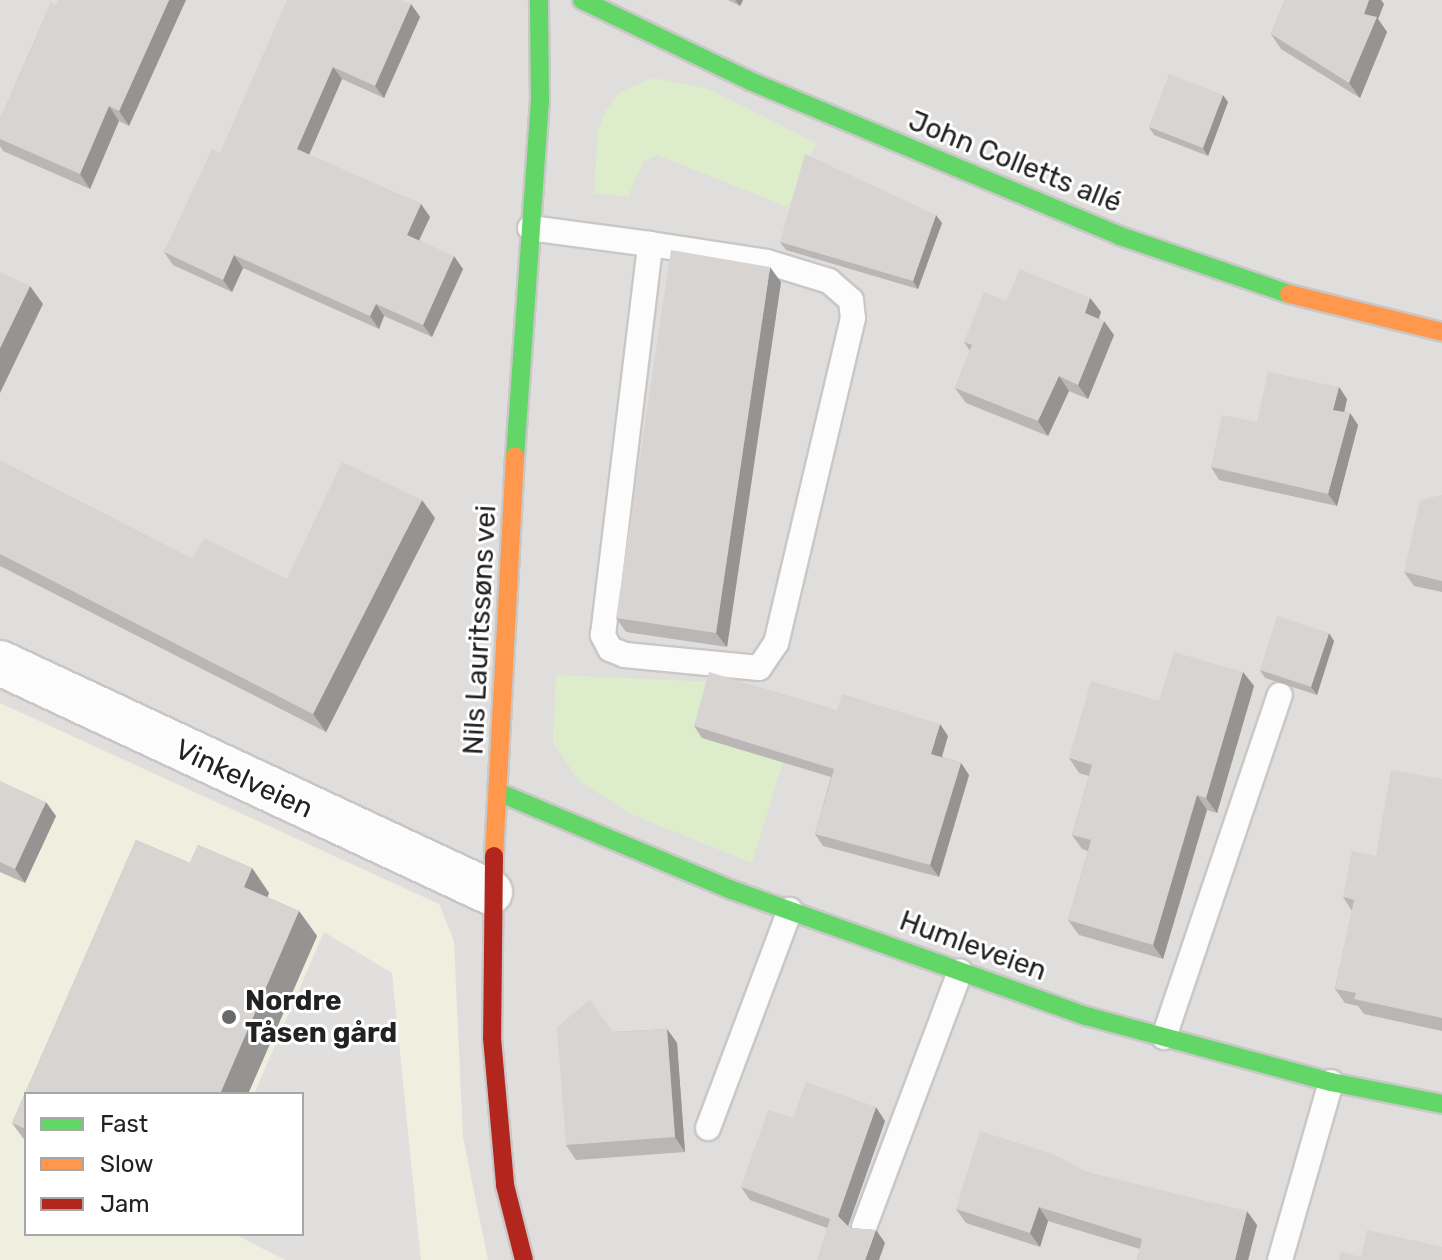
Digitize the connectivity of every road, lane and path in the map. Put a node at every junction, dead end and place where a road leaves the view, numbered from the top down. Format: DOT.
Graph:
graph roads {
  1 [pos="539,0"];
  2 [pos="582,0"];
  3 [pos="530,228"];
  4 [pos="650,244"];
  5 [pos="1442,332"];
  6 [pos="0,663"];
  7 [pos="1280,695"];
  8 [pos="500,793"];
  9 [pos="490,892"];
  10 [pos="790,910"];
  11 [pos="960,971"];
  12 [pos="1164,1037"];
  13 [pos="1331,1082"];
  14 [pos="1442,1104"];
  15 [pos="708,1128"];
  16 [pos="864,1227"];
  17 [pos="524,1260"];
  18 [pos="1280,1260"];
  1 -- 3 [label="street, Nils Lauritssøns vei"];
  2 -- 5 [label="street, John Colletts allé"];
  3 -- 4 [label="lane"];
  3 -- 8 [label="street, Nils Lauritssøns vei"];
  4 -- 4 [label="lane"];
  6 -- 9 [label="street, Vinkelveien"];
  7 -- 12 [label="lane"];
  8 -- 9 [label="street, Nils Lauritssøns vei"];
  8 -- 10 [label="street, Humleveien"];
  9 -- 17 [label="street, Nils Lauritssøns vei"];
  10 -- 11 [label="street, Humleveien"];
  10 -- 15 [label="lane"];
  11 -- 12 [label="street, Humleveien"];
  11 -- 16 [label="lane"];
  12 -- 13 [label="street, Humleveien"];
  13 -- 14 [label="street, Humleveien"];
  13 -- 18 [label="lane"];
}
